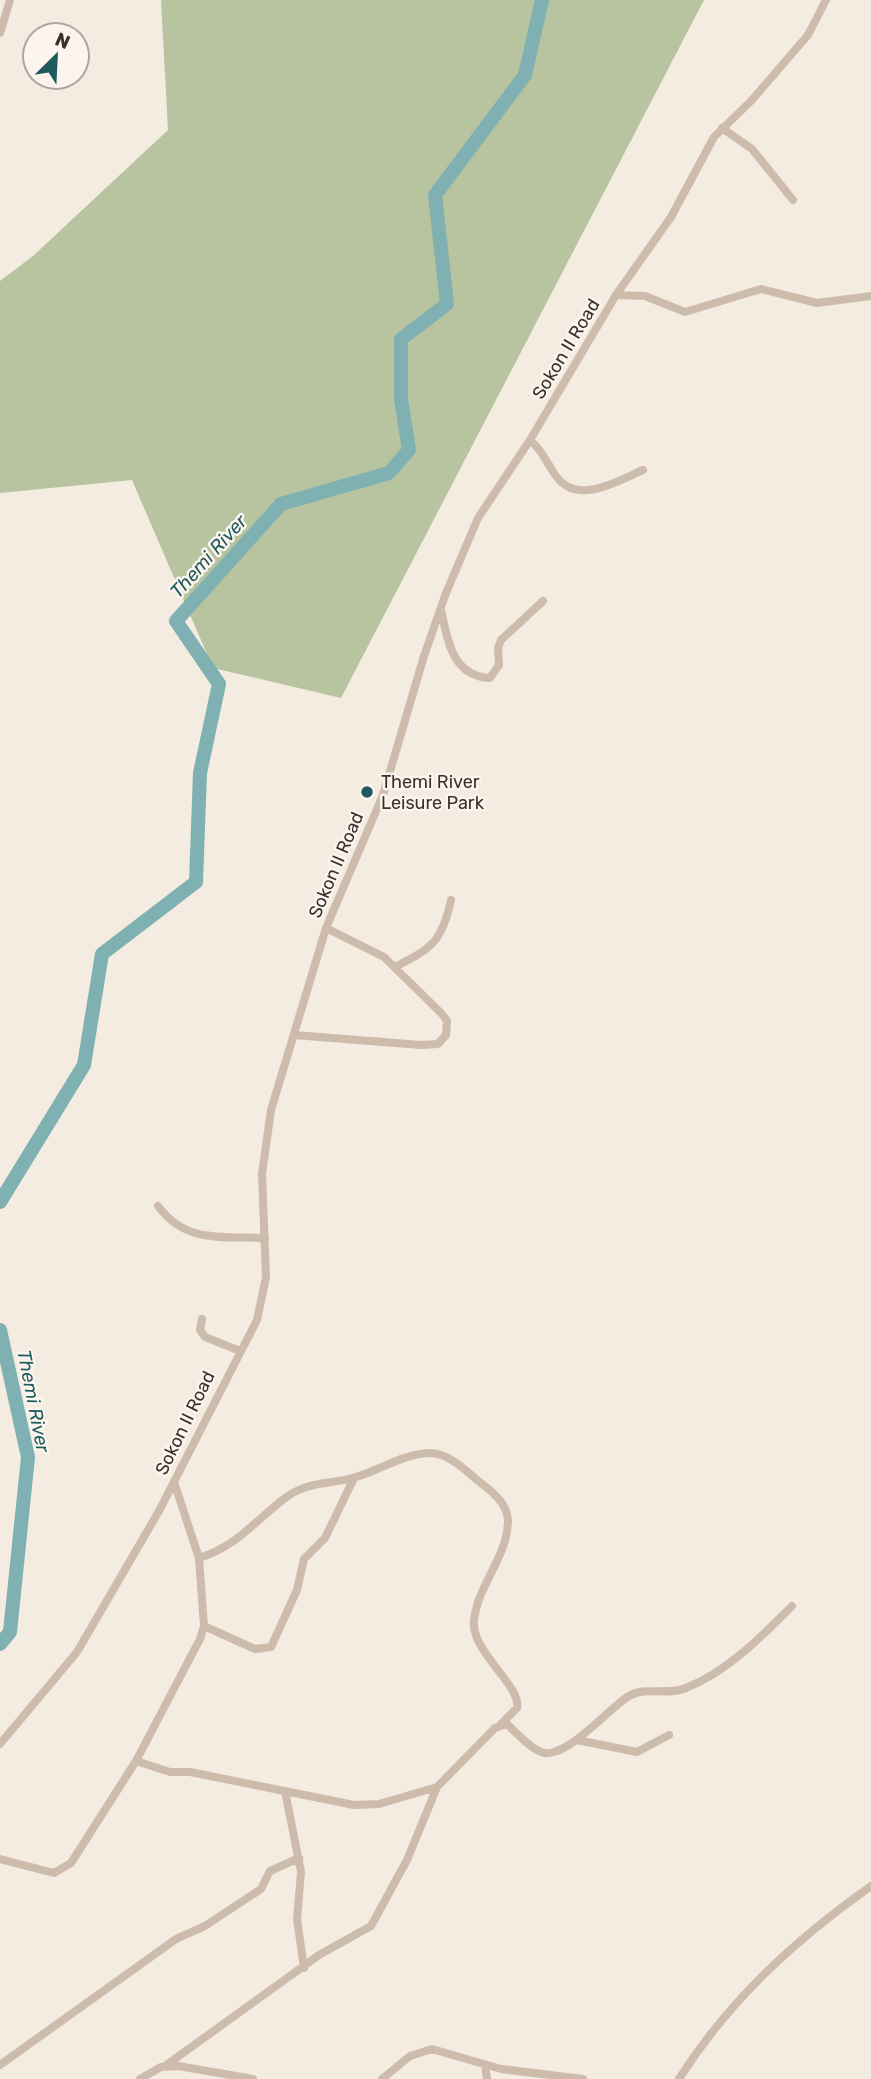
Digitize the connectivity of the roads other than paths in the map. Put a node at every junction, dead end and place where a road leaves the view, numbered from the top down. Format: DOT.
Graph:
graph roads {
  1 [pos="10,0"];
  2 [pos="826,0"];
  3 [pos="0,33"];
  4 [pos="722,128"];
  5 [pos="793,200"];
  6 [pos="616,295"];
  7 [pos="871,296"];
  8 [pos="530,440"];
  9 [pos="643,470"];
  10 [pos="543,601"];
  11 [pos="441,610"];
  12 [pos="451,900"];
  13 [pos="326,928"];
  14 [pos="395,967"];
  15 [pos="293,1035"];
  16 [pos="158,1206"];
  17 [pos="265,1238"];
  18 [pos="202,1319"];
  19 [pos="240,1351"];
  20 [pos="354,1478"];
  21 [pos="174,1482"];
  22 [pos="199,1558"];
  23 [pos="792,1606"];
  24 [pos="204,1626"];
  25 [pos="500,1725"];
  26 [pos="669,1735"];
  27 [pos="577,1740"];
  28 [pos="0,1744"];
  29 [pos="136,1761"];
  30 [pos="437,1787"];
  31 [pos="285,1791"];
  32 [pos="299,1858"];
  33 [pos="0,1859"];
  34 [pos="871,1886"];
  35 [pos="304,1968"];
  36 [pos="0,2065"];
  37 [pos="485,2065"];
  38 [pos="165,2066"];
  39 [pos="140,2079"];
  40 [pos="253,2079"];
  41 [pos="382,2079"];
  42 [pos="487,2079"];
  43 [pos="583,2079"];
  44 [pos="679,2079"];
  1 -- 3 [label="street"];
  2 -- 4 [label="street, Sokon II Road"];
  4 -- 5 [label="street"];
  4 -- 6 [label="street, Sokon II Road"];
  6 -- 7 [label="street"];
  6 -- 8 [label="street, Sokon II Road"];
  8 -- 9 [label="street"];
  8 -- 11 [label="street, Sokon II Road"];
  10 -- 11 [label="street"];
  11 -- 13 [label="street, Sokon II Road"];
  12 -- 14 [label="street"];
  13 -- 14 [label="street"];
  13 -- 15 [label="street, Sokon II Road"];
  14 -- 15 [label="street"];
  15 -- 17 [label="street, Sokon II Road"];
  16 -- 17 [label="street"];
  17 -- 19 [label="street, Sokon II Road"];
  18 -- 19 [label="street"];
  19 -- 21 [label="street, Sokon II Road"];
  20 -- 22 [label="street"];
  20 -- 24 [label="street"];
  20 -- 25 [label="street"];
  21 -- 22 [label="street"];
  21 -- 28 [label="street, Sokon II Road"];
  22 -- 24 [label="street"];
  23 -- 27 [label="street"];
  24 -- 29 [label="street"];
  25 -- 27 [label="street"];
  25 -- 30 [label="street"];
  26 -- 27 [label="street"];
  29 -- 31 [label="street"];
  29 -- 33 [label="street"];
  30 -- 31 [label="street"];
  30 -- 35 [label="street"];
  31 -- 32 [label="street"];
  32 -- 35 [label="street"];
  32 -- 36 [label="street"];
  34 -- 44 [label="street"];
  35 -- 38 [label="street"];
  37 -- 41 [label="street"];
  37 -- 42 [label="street"];
  37 -- 43 [label="street"];
  38 -- 39 [label="street"];
  38 -- 40 [label="street"];
}
